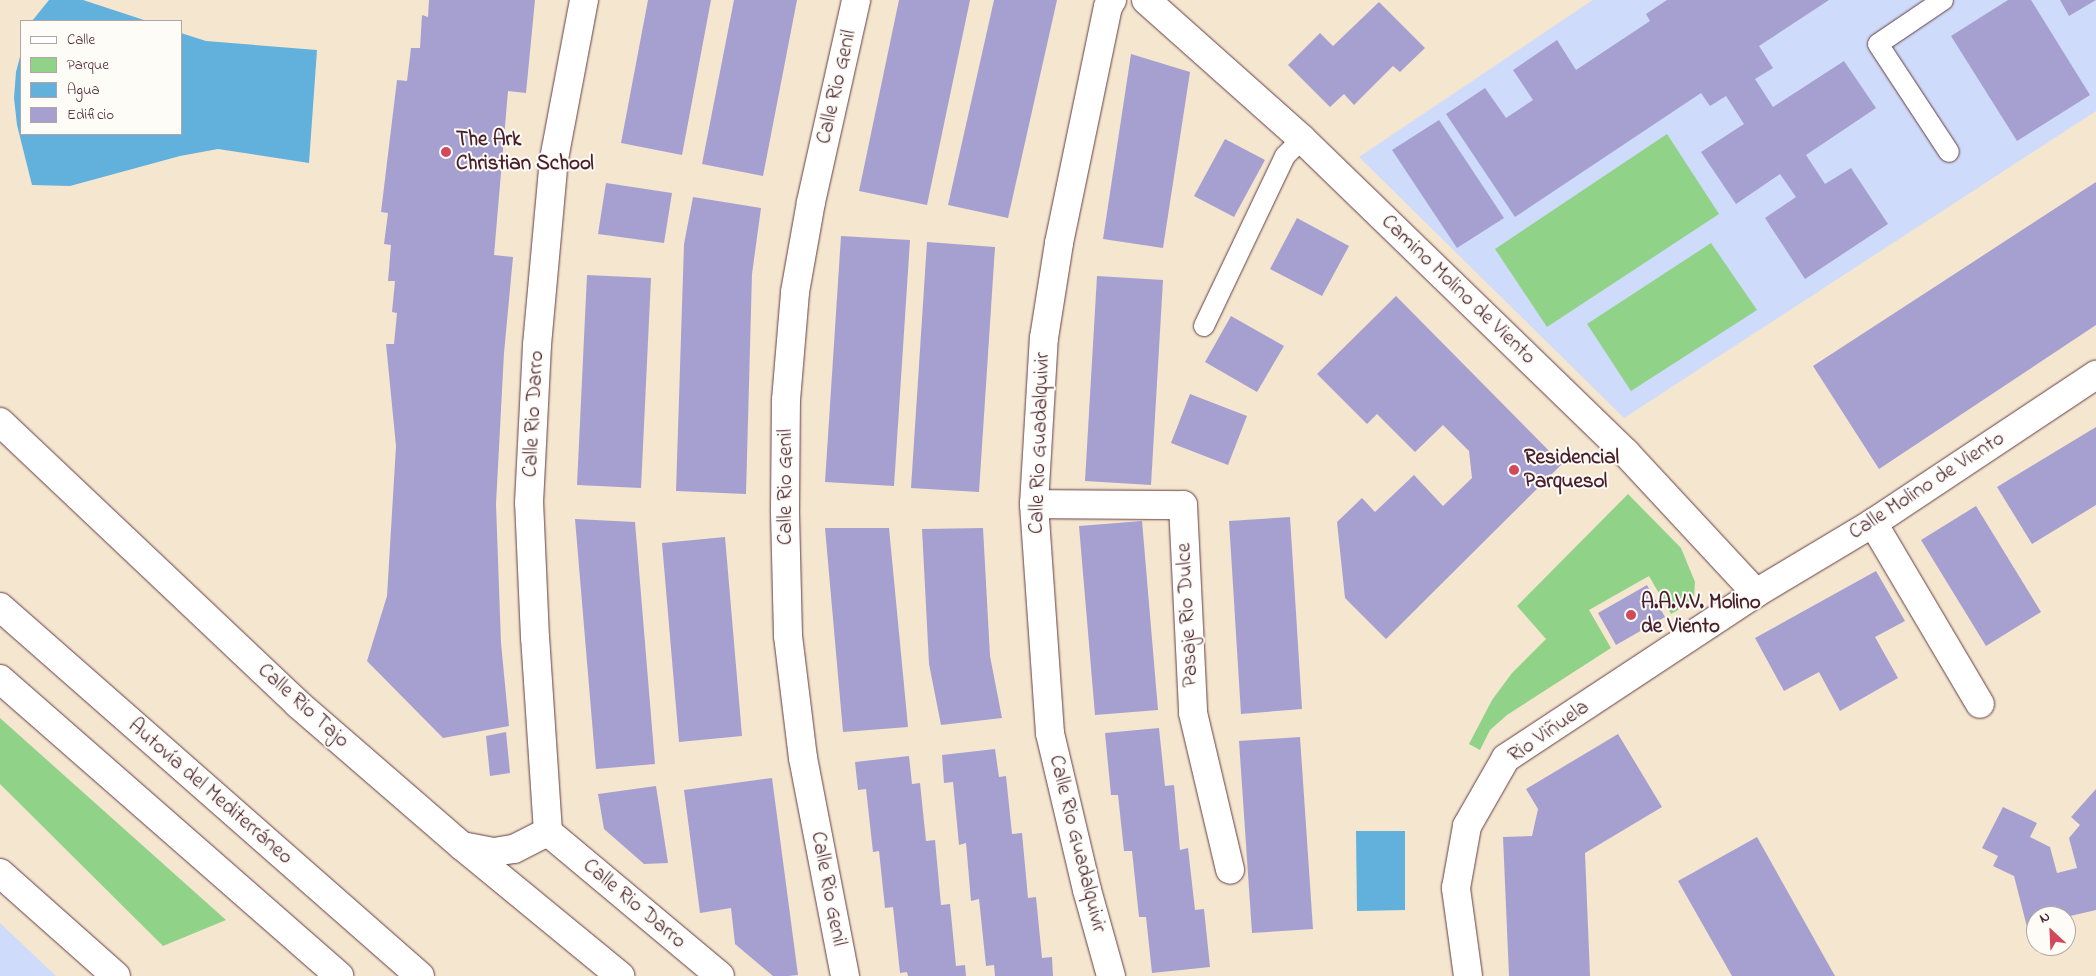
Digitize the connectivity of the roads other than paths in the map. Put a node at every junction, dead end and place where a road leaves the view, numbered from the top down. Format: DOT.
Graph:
graph roads {
  1 [pos="584,0"];
  2 [pos="856,0"];
  3 [pos="1112,0"];
  4 [pos="1146,0"];
  5 [pos="1943,0"];
  6 [pos="1302,139"];
  7 [pos="1949,152"];
  8 [pos="1204,326"];
  9 [pos="2096,375"];
  10 [pos="0,422"];
  11 [pos="1034,504"];
  12 [pos="1873,523"];
  13 [pos="1756,593"];
  14 [pos="0,607"];
  15 [pos="0,680"];
  16 [pos="1980,704"];
  17 [pos="548,832"];
  18 [pos="462,846"];
  19 [pos="1230,870"];
  20 [pos="0,873"];
  21 [pos="116,976"];
  22 [pos="339,976"];
  23 [pos="420,976"];
  24 [pos="620,976"];
  25 [pos="720,976"];
  26 [pos="845,976"];
  27 [pos="1111,976"];
  28 [pos="1468,976"];
  1 -- 17 [label="main road, Calle Rio Darro"];
  2 -- 26 [label="main road, Calle Rio Genil"];
  3 -- 11 [label="main road, Calle Rio Guadalquivir"];
  4 -- 6 [label="main road, Camino Molino de Viento"];
  5 -- 7 [label="lane"];
  6 -- 8 [label="lane"];
  6 -- 13 [label="main road, Camino Molino de Viento"];
  9 -- 12 [label="main road, Calle Molino de Viento"];
  10 -- 18 [label="main road, Calle Rio Tajo"];
  11 -- 19 [label="main road, Pasaje Rio Dulce"];
  11 -- 27 [label="main road, Calle Rio Guadalquivir"];
  12 -- 13 [label="main road, Calle Molino de Viento"];
  12 -- 16 [label="main road"];
  13 -- 28 [label="main road, Rio Viñuela"];
  14 -- 23 [label="main road, Autovía del Mediterráneo"];
  15 -- 22 [label="main road"];
  17 -- 18 [label="main road"];
  17 -- 25 [label="main road, Calle Rio Darro"];
  18 -- 24 [label="main road, Calle Rio Tajo"];
  20 -- 21 [label="main road"];
}
